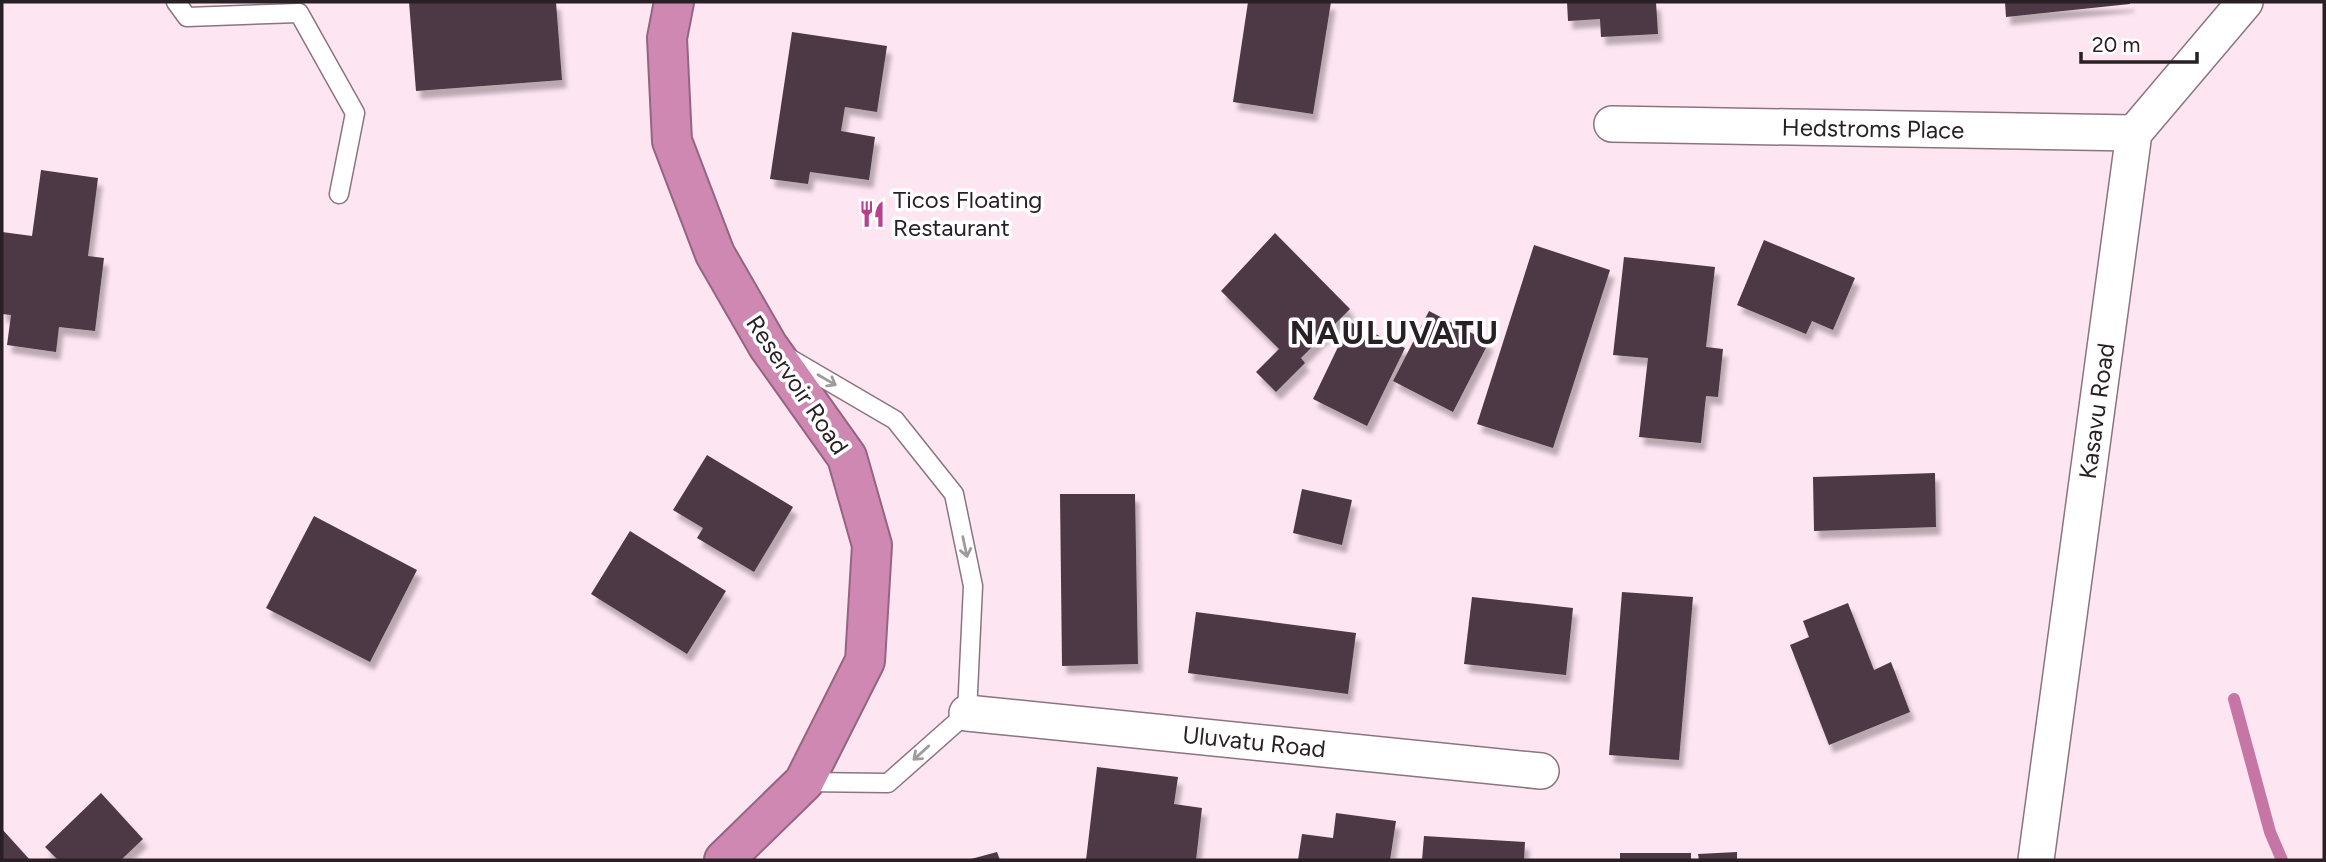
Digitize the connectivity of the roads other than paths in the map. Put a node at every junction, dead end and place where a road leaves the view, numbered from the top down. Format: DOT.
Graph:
graph roads {
  1 [pos="176,2"];
  2 [pos="674,2"];
  3 [pos="2245,2"];
  4 [pos="1612,124"];
  5 [pos="2134,133"];
  6 [pos="339,194"];
  7 [pos="768,346"];
  8 [pos="967,713"];
  9 [pos="1541,771"];
  10 [pos="804,782"];
  11 [pos="724,860"];
  12 [pos="2036,860"];
  1 -- 6 [label="lane"];
  2 -- 7 [label="highway, Reservoir Road"];
  3 -- 5 [label="street"];
  4 -- 5 [label="street, Hedstroms Place"];
  5 -- 12 [label="street, Kasavu Road"];
  7 -- 8 [label="lane, one-way"];
  7 -- 10 [label="highway, Reservoir Road"];
  8 -- 9 [label="street, Uluvatu Road"];
  8 -- 10 [label="lane, one-way"];
  10 -- 11 [label="highway, Reservoir Road"];
}
